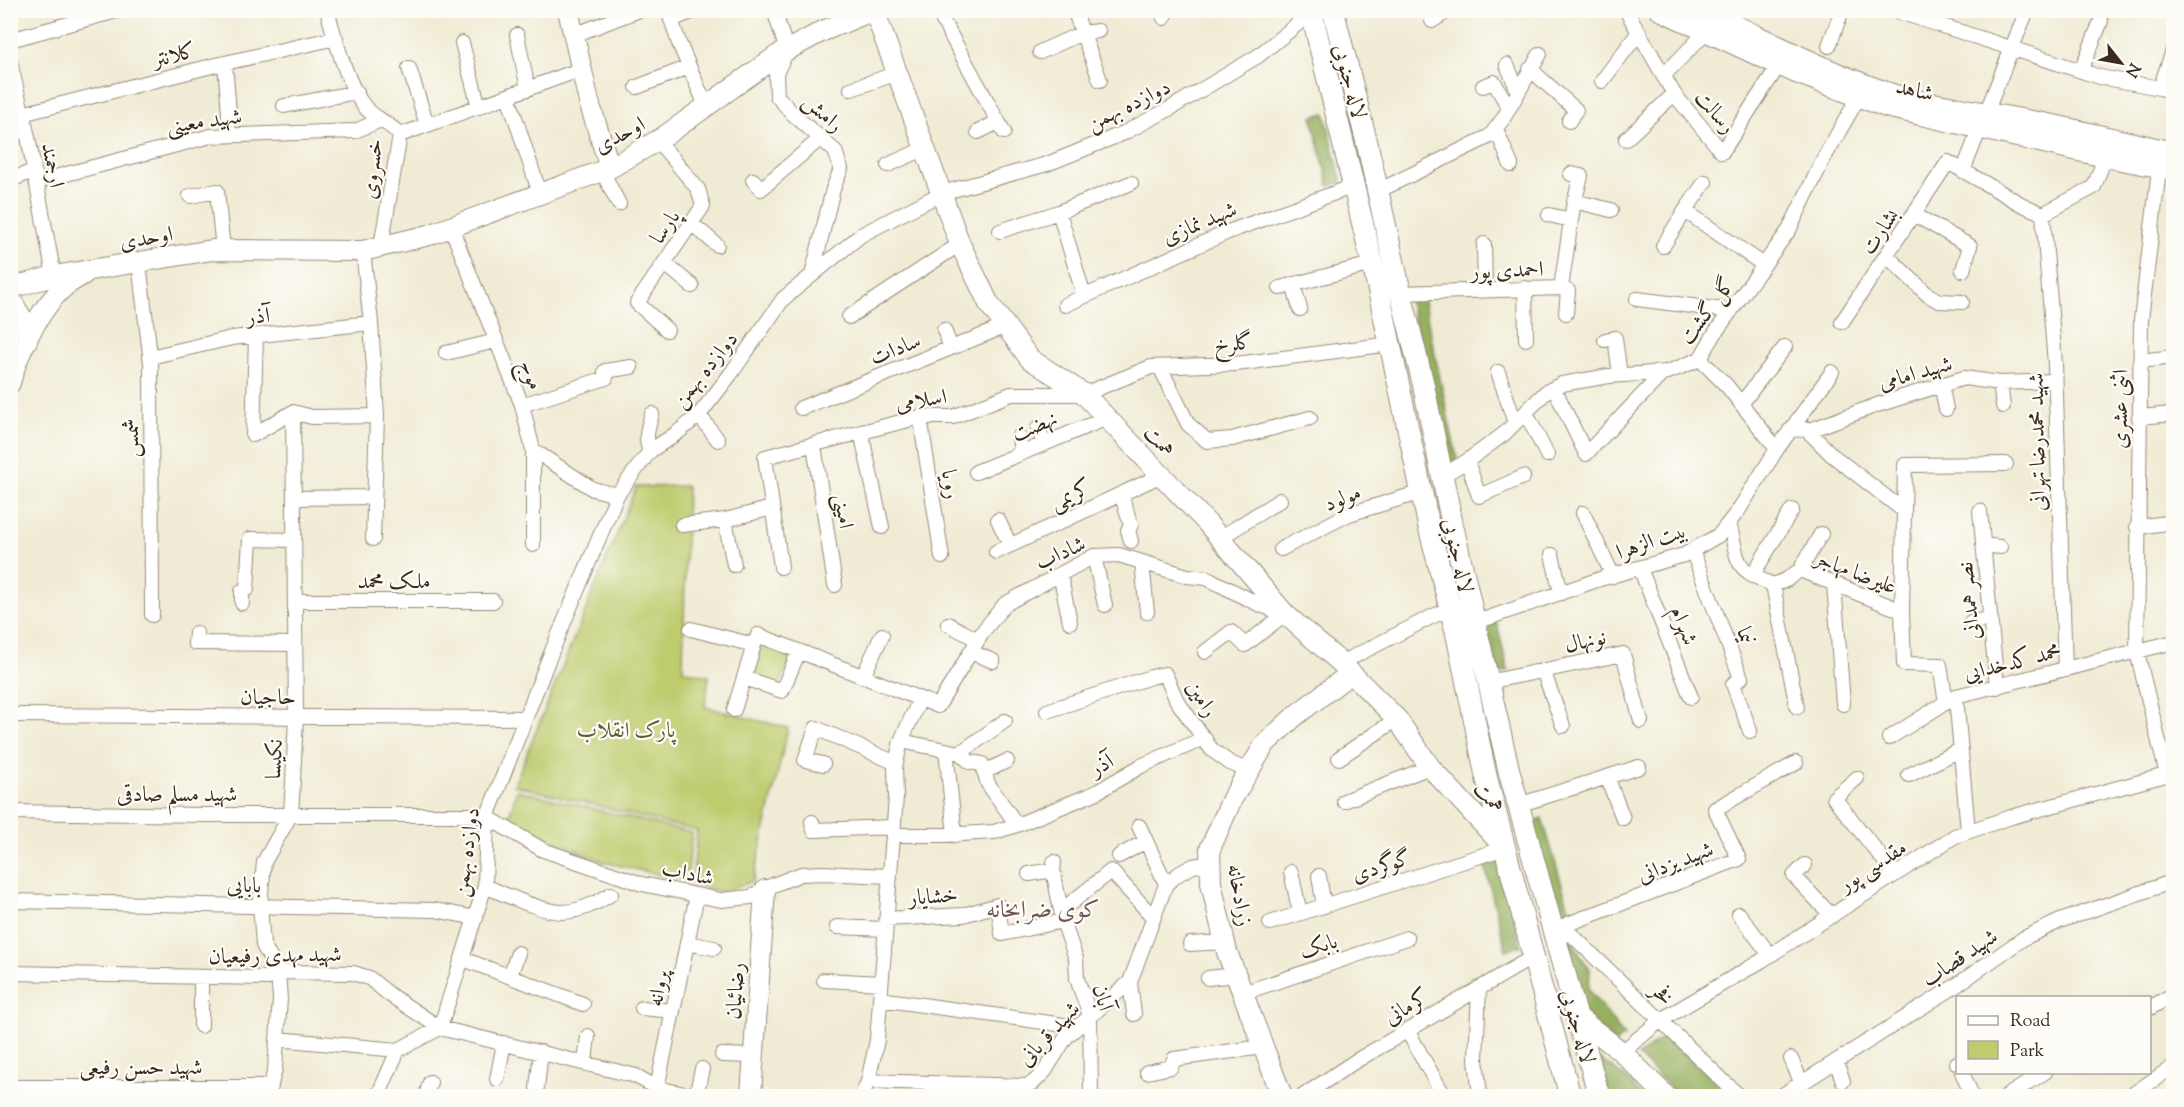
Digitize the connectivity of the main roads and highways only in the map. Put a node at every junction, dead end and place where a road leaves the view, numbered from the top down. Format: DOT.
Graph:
graph roads {
  1 [pos="568,10"];
  2 [pos="839,10"];
  3 [pos="874,10"];
  4 [pos="1333,10"];
  5 [pos="1660,10"];
  6 [pos="1702,10"];
  7 [pos="1311,12"];
  8 [pos="823,31"];
  9 [pos="1984,121"];
  10 [pos="2167,160"];
  11 [pos="606,170"];
  12 [pos="87,272"];
  13 [pos="10,288"];
  14 [pos="13,305"];
  15 [pos="27,341"];
  16 [pos="1399,381"];
  17 [pos="10,383"];
  18 [pos="1424,387"];
  19 [pos="1415,457"];
  20 [pos="1442,473"];
  21 [pos="1346,668"];
  22 [pos="1504,848"];
  23 [pos="765,890"];
  24 [pos="1576,1016"];
  25 [pos="1586,1051"];
  26 [pos="751,1096"];
  27 [pos="1282,1096"];
  28 [pos="1570,1096"];
  29 [pos="1599,1096"];
  30 [pos="1650,1096"];
  31 [pos="1666,1096"];
  1 -- 11 [label="main road"];
  2 -- 8 [label="main road"];
  3 -- 8 [label="main road, اوحدی"];
  3 -- 21 [label="main road, همت"];
  4 -- 18 [label="main road, لاله جنوبی"];
  5 -- 9 [label="main road, شاهد"];
  6 -- 9 [label="main road, شاهد"];
  7 -- 16 [label="main road, لاله جنوبی"];
  8 -- 11 [label="main road, اوحدی"];
  9 -- 10 [label="main road, شاهد"];
  9 -- 10 [label="main road, شاهد"];
  11 -- 12 [label="main road, اوحدی"];
  12 -- 13 [label="main road, اوحدی"];
  12 -- 15 [label="main road"];
  14 -- 15 [label="main road"];
  15 -- 17 [label="main road"];
  16 -- 18 [label="main road"];
  16 -- 19 [label="main road, لاله جنوبی"];
  18 -- 20 [label="main road, لاله جنوبی"];
  19 -- 20 [label="main road"];
  19 -- 22 [label="main road, لاله جنوبی"];
  20 -- 24 [label="main road, لاله جنوبی"];
  21 -- 22 [label="main road, همت"];
  21 -- 27 [label="main road, زرادخانه"];
  22 -- 28 [label="main road, لاله جنوبی"];
  23 -- 26 [label="main road, رضائیان"];
  24 -- 25 [label="main road, لاله جنوبی"];
  24 -- 31 [label="main road"];
  25 -- 29 [label="main road, لاله جنوبی"];
  25 -- 30 [label="main road"];
}
